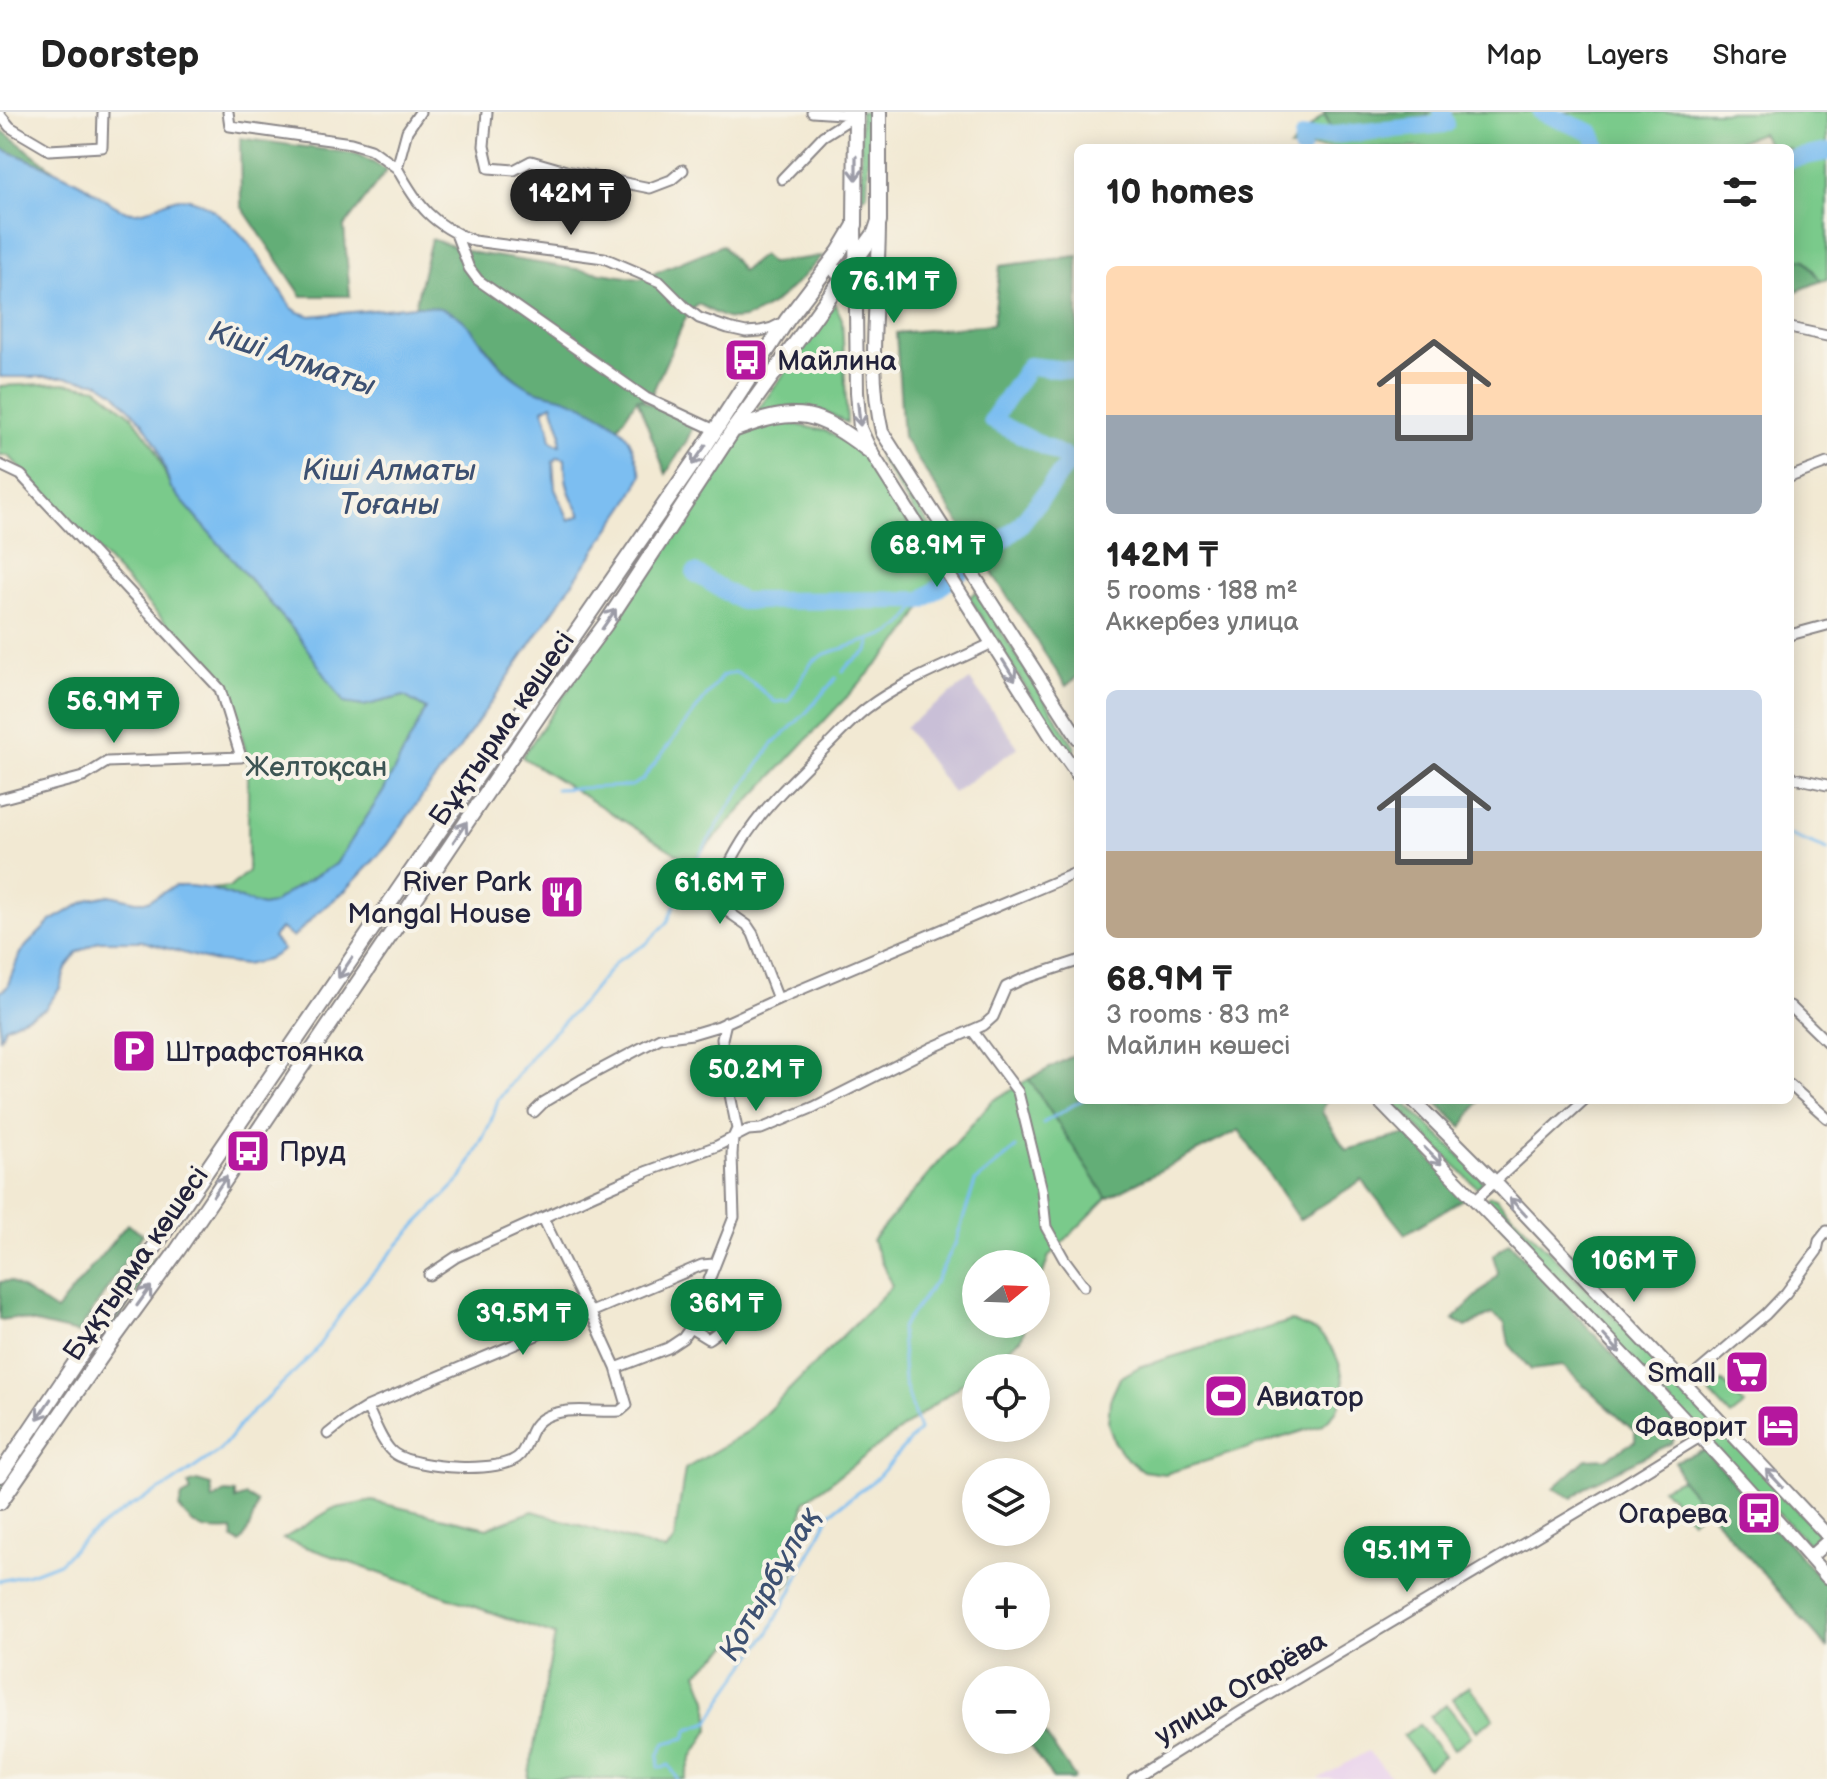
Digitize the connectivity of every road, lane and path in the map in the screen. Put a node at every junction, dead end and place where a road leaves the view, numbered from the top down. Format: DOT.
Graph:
graph roads {
  1 [pos="103,112"];
  2 [pos="228,112"];
  3 [pos="420,112"];
  4 [pos="487,112"];
  5 [pos="812,112"];
  6 [pos="879,112"];
  7 [pos="856,114"];
  8 [pos="0,115"];
  9 [pos="397,168"];
  10 [pos="683,170"];
  11 [pos="782,179"];
  12 [pos="879,221"];
  13 [pos="855,225"];
  14 [pos="456,234"];
  15 [pos="854,259"];
  16 [pos="822,274"];
  17 [pos="850,274"];
  18 [pos="877,300"];
  19 [pos="787,320"];
  20 [pos="1794,329"];
  21 [pos="1827,336"];
  22 [pos="715,430"];
  23 [pos="733,430"];
  24 [pos="871,452"];
  25 [pos="1827,463"];
  26 [pos="0,465"];
  27 [pos="1794,475"];
  28 [pos="1827,625"];
  29 [pos="1794,634"];
  30 [pos="992,643"];
  31 [pos="1074,732"];
  32 [pos="1074,769"];
  33 [pos="1794,778"];
  34 [pos="1827,785"];
  35 [pos="0,799"];
  36 [pos="1074,877"];
  37 [pos="1074,962"];
  38 [pos="778,999"];
  39 [pos="1794,1010"];
  40 [pos="726,1022"];
  41 [pos="972,1030"];
  42 [pos="1827,1042"];
  43 [pos="1794,1089"];
  44 [pos="1382,1104"];
  45 [pos="1417,1104"];
  46 [pos="1580,1104"];
  47 [pos="534,1112"];
  48 [pos="1827,1118"];
  49 [pos="733,1138"];
  50 [pos="1494,1181"];
  51 [pos="1476,1199"];
  52 [pos="543,1218"];
  53 [pos="1827,1231"];
  54 [pos="160,1239"];
  55 [pos="177,1251"];
  56 [pos="714,1264"];
  57 [pos="429,1275"];
  58 [pos="1084,1286"];
  59 [pos="773,1310"];
  60 [pos="590,1311"];
  61 [pos="690,1328"];
  62 [pos="616,1368"];
  63 [pos="1685,1383"];
  64 [pos="367,1407"];
  65 [pos="328,1434"];
  66 [pos="1700,1437"];
  67 [pos="0,1475"];
  68 [pos="0,1502"];
  69 [pos="1827,1535"];
  70 [pos="1827,1542"];
  71 [pos="1810,1557"];
  72 [pos="1827,1577"];
  73 [pos="1137,1778"];
  1 -- 8 [label="street"];
  2 -- 9 [label="street"];
  3 -- 9 [label="street"];
  4 -- 10 [label="street"];
  5 -- 7 [label="street"];
  6 -- 12 [label="main road"];
  7 -- 11 [label="street"];
  7 -- 13 [label="main road, one-way"];
  9 -- 14 [label="street"];
  12 -- 15 [label="main road, Бұқтырма көшесі"];
  12 -- 18 [label="main road"];
  13 -- 15 [label="main road"];
  13 -- 16 [label="main road, Бұқтырма көшесі"];
  14 -- 19 [label="street"];
  14 -- 22 [label="street"];
  15 -- 17 [label="main road, Бұқтырма көшесі"];
  16 -- 17 [label="main road"];
  16 -- 19 [label="main road, Бұқтырма көшесі"];
  17 -- 18 [label="main road"];
  17 -- 23 [label="main road, Бұқтырма көшесі"];
  17 -- 24 [label="main road, one-way"];
  18 -- 31 [label="main road"];
  19 -- 22 [label="main road, Бұқтырма көшесі"];
  20 -- 21 [label="street"];
  22 -- 54 [label="main road, Бұқтырма көшесі, one-way"];
  23 -- 24 [label="main road"];
  55 -- 23 [label="main road, Бұқтырма көшесі, one-way"];
  24 -- 30 [label="main road"];
  25 -- 27 [label="street"];
  26 -- 35 [label="street"];
  28 -- 29 [label="street"];
  30 -- 32 [label="main road, one-way"];
  30 -- 38 [label="street"];
  33 -- 34 [label="street"];
  36 -- 38 [label="street"];
  37 -- 41 [label="street"];
  38 -- 40 [label="street"];
  39 -- 42 [label="street"];
  40 -- 47 [label="street"];
  40 -- 49 [label="street"];
  41 -- 49 [label="street"];
  41 -- 58 [label="street"];
  43 -- 48 [label="street"];
  44 -- 51 [label="main road, one-way"];
  45 -- 50 [label="main road"];
  46 -- 50 [label="street"];
  49 -- 52 [label="street"];
  49 -- 56 [label="street"];
  50 -- 51 [label="street"];
  63 -- 50 [label="main road, one-way"];
  51 -- 66 [label="main road, one-way"];
  52 -- 57 [label="street"];
  52 -- 60 [label="street"];
  53 -- 63 [label="street"];
  54 -- 55 [label="main road"];
  54 -- 67 [label="main road, Бұқтырма көшесі, one-way"];
  68 -- 55 [label="main road, Бұқтырма көшесі, one-way"];
  56 -- 60 [label="street"];
  56 -- 61 [label="street"];
  59 -- 61 [label="street"];
  60 -- 62 [label="street"];
  60 -- 64 [label="street"];
  61 -- 62 [label="street"];
  62 -- 64 [label="street"];
  69 -- 63 [label="main road, one-way"];
  64 -- 65 [label="street"];
  66 -- 71 [label="main road"];
  66 -- 73 [label="street, улица Огарёва"];
  70 -- 71 [label="main road"];
  71 -- 72 [label="main road"];
}
